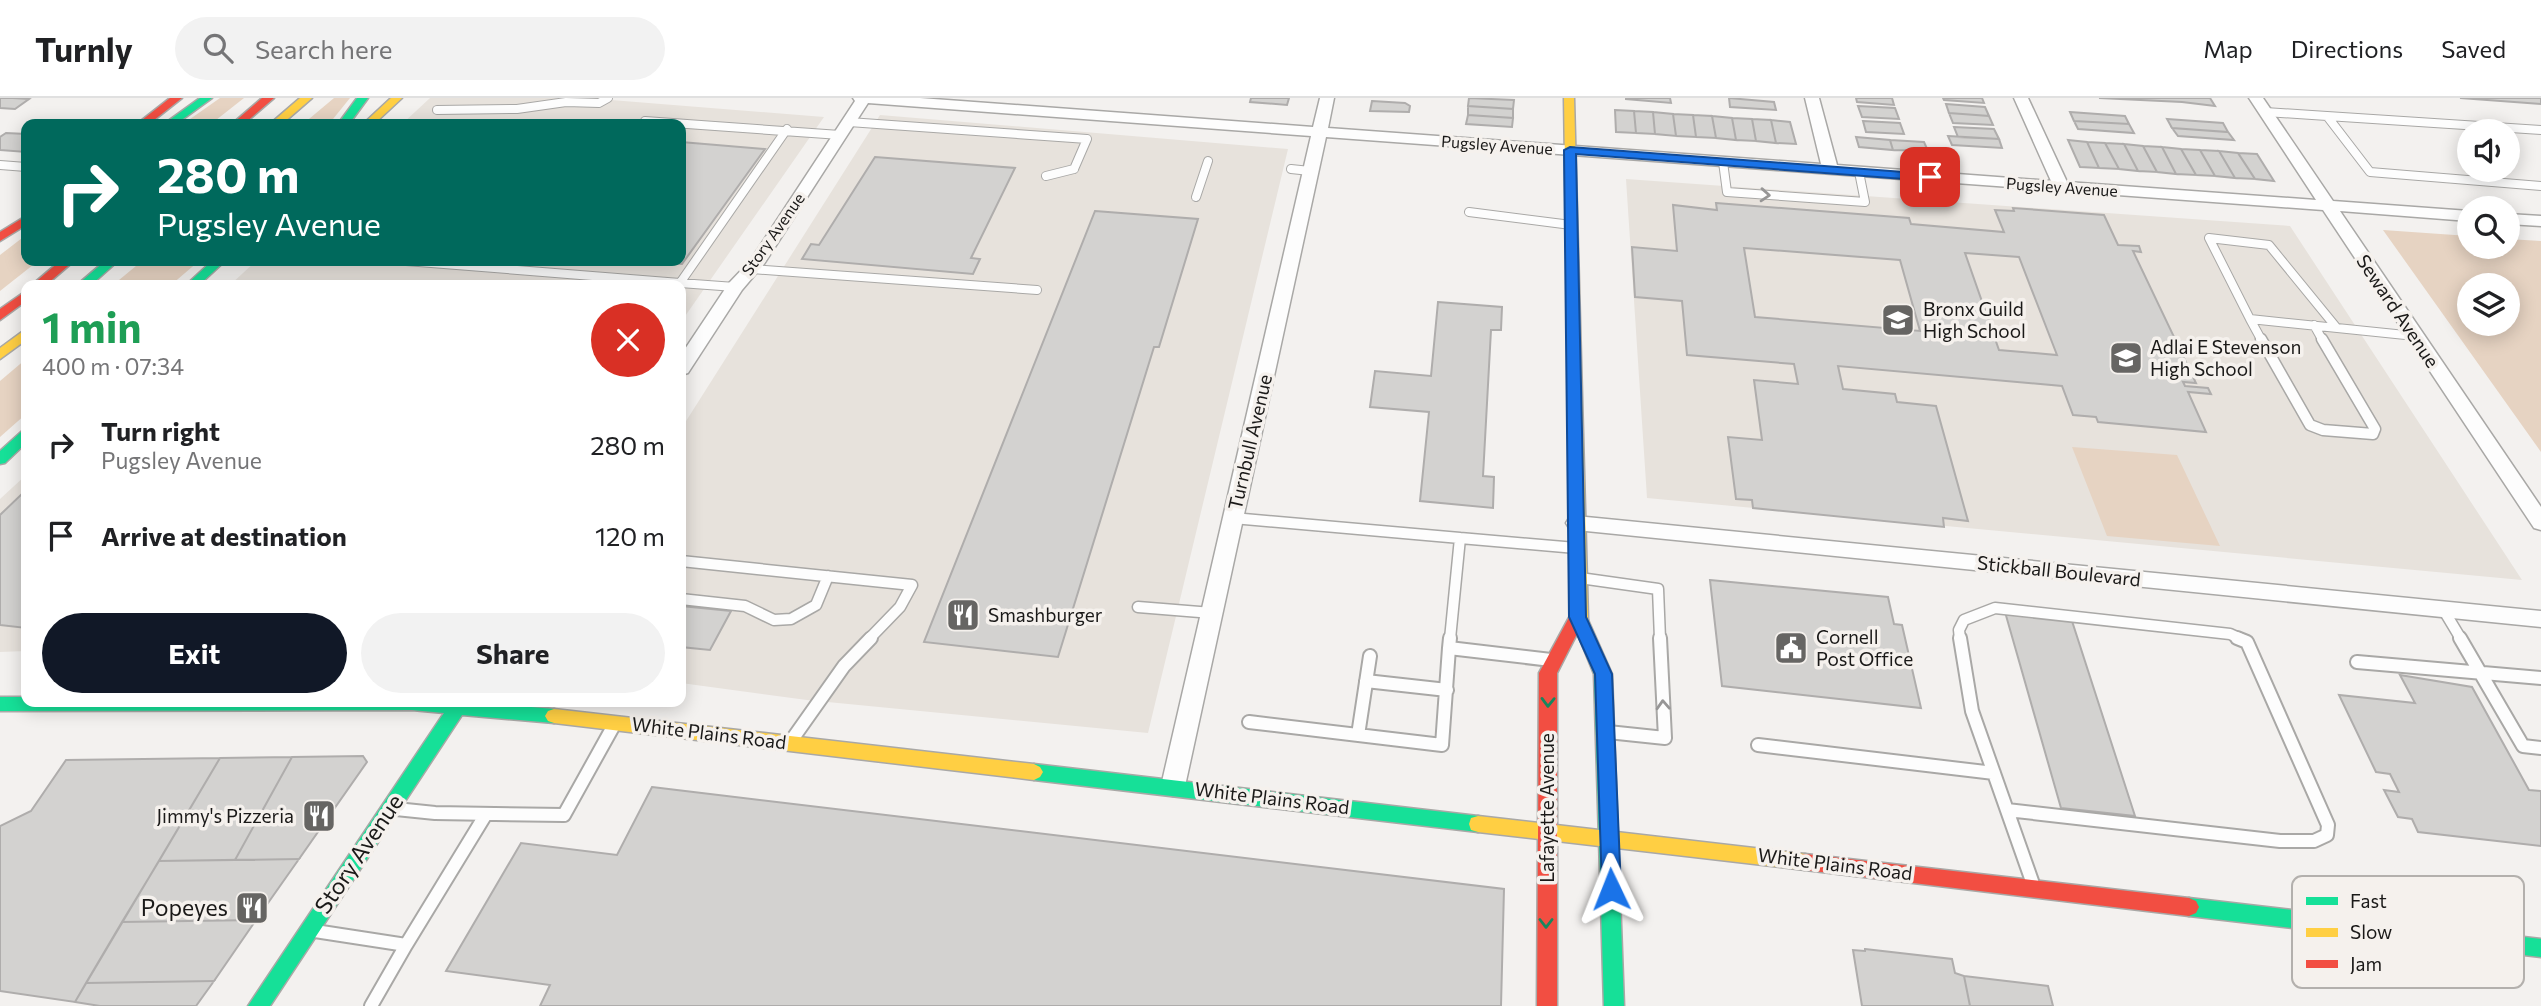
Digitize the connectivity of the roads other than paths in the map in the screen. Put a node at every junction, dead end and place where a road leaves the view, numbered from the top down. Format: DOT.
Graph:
graph roads {
  1 [pos="177,98"];
  2 [pos="207,98"];
  3 [pos="269,98"];
  4 [pos="307,98"];
  5 [pos="363,98"];
  6 [pos="397,98"];
  7 [pos="608,98"];
  8 [pos="862,98"];
  9 [pos="1095,98"];
  10 [pos="1327,98"];
  11 [pos="1569,98"];
  12 [pos="1812,98"];
  13 [pos="2021,98"];
  14 [pos="2256,98"];
  15 [pos="437,110"];
  16 [pos="2265,112"];
  17 [pos="1087,116"];
  18 [pos="2327,116"];
  19 [pos="149,119"];
  20 [pos="176,119"];
  21 [pos="243,119"];
  22 [pos="281,119"];
  23 [pos="347,119"];
  24 [pos="374,119"];
  25 [pos="686,123"];
  26 [pos="844,128"];
  27 [pos="787,129"];
  28 [pos="2541,130"];
  29 [pos="1319,132"];
  30 [pos="1570,150"];
  31 [pos="1208,161"];
  32 [pos="1723,162"];
  33 [pos="0,165"];
  34 [pos="21,167"];
  35 [pos="1074,169"];
  36 [pos="1830,170"];
  37 [pos="1859,172"];
  38 [pos="1046,176"];
  39 [pos="1084,178"];
  40 [pos="2061,186"];
  41 [pos="2541,186"];
  42 [pos="1196,197"];
  43 [pos="2328,206"];
  44 [pos="1469,212"];
  45 [pos="2457,215"];
  46 [pos="21,218"];
  47 [pos="2520,220"];
  48 [pos="2541,221"];
  49 [pos="21,223"];
  50 [pos="1571,225"];
  51 [pos="0,237"];
  52 [pos="62,266"];
  53 [pos="106,266"];
  54 [pos="213,266"];
  55 [pos="468,266"];
  56 [pos="752,269"];
  57 [pos="44,280"];
  58 [pos="89,280"];
  59 [pos="198,280"];
  60 [pos="643,280"];
  61 [pos="682,280"];
  62 [pos="686,283"];
  63 [pos="735,287"];
  64 [pos="1037,290"];
  65 [pos="21,299"];
  66 [pos="0,316"];
  67 [pos="2250,319"];
  68 [pos="2314,324"];
  69 [pos="2336,327"];
  70 [pos="2415,336"];
  71 [pos="21,337"];
  72 [pos="0,355"];
  73 [pos="686,361"];
  74 [pos="21,440"];
  75 [pos="0,459"];
  76 [pos="1233,518"];
  77 [pos="1576,523"];
  78 [pos="2541,523"];
  79 [pos="1460,538"];
  80 [pos="1576,548"];
  81 [pos="686,562"];
  82 [pos="828,576"];
  83 [pos="1577,578"];
  84 [pos="686,600"];
  85 [pos="1138,607"];
  86 [pos="2443,609"];
  87 [pos="1212,613"];
  88 [pos="1578,617"];
  89 [pos="2541,619"];
  90 [pos="1449,648"];
  91 [pos="1370,656"];
  92 [pos="1554,660"];
  93 [pos="2357,662"];
  94 [pos="2480,673"];
  95 [pos="2541,678"];
  96 [pos="1366,681"];
  97 [pos="1447,690"];
  98 [pos="0,704"];
  99 [pos="21,704"];
  100 [pos="457,707"];
  101 [pos="485,707"];
  102 [pos="615,722"];
  103 [pos="1249,722"];
  104 [pos="1605,731"];
  105 [pos="1358,735"];
  106 [pos="790,742"];
  107 [pos="1758,746"];
  108 [pos="2541,748"];
  109 [pos="1994,773"];
  110 [pos="1173,786"];
  111 [pos="390,808"];
  112 [pos="2007,810"];
  113 [pos="486,814"];
  114 [pos="1546,831"];
  115 [pos="1610,838"];
  116 [pos="2034,888"];
  117 [pos="2292,919"];
  118 [pos="309,930"];
  119 [pos="406,945"];
  120 [pos="258,1006"];
  121 [pos="371,1006"];
  122 [pos="1547,1006"];
  123 [pos="1614,1006"];
  1 -- 19 [label="main road"];
  2 -- 20 [label="main road"];
  3 -- 21 [label="main road"];
  4 -- 22 [label="main road"];
  5 -- 23 [label="main road"];
  6 -- 24 [label="main road"];
  7 -- 15 [label="lane"];
  8 -- 17 [label="street, Pugsley Avenue"];
  8 -- 26 [label="street, Story Avenue"];
  9 -- 17 [label="street"];
  10 -- 29 [label="street, Turnbull Avenue"];
  11 -- 30 [label="main road"];
  12 -- 36 [label="street"];
  13 -- 40 [label="street"];
  14 -- 16 [label="street, Seward Avenue"];
  16 -- 18 [label="lane"];
  16 -- 43 [label="street, Seward Avenue"];
  17 -- 29 [label="street, Pugsley Avenue"];
  18 -- 28 [label="lane"];
  18 -- 41 [label="lane"];
  25 -- 27 [label="lane"];
  26 -- 27 [label="lane"];
  26 -- 35 [label="lane"];
  26 -- 56 [label="street, Story Avenue"];
  27 -- 61 [label="lane"];
  29 -- 30 [label="street, Pugsley Avenue"];
  29 -- 76 [label="street, Turnbull Avenue"];
  30 -- 32 [label="street, Pugsley Avenue"];
  30 -- 50 [label="main road"];
  31 -- 42 [label="lane"];
  32 -- 36 [label="street, Pugsley Avenue"];
  32 -- 37 [label="lane, one-way"];
  33 -- 34 [label="lane"];
  35 -- 38 [label="lane"];
  35 -- 39 [label="lane"];
  36 -- 37 [label="street, Pugsley Avenue"];
  37 -- 40 [label="street, Pugsley Avenue"];
  40 -- 43 [label="street, Pugsley Avenue"];
  43 -- 45 [label="street, Pugsley Avenue"];
  43 -- 70 [label="street, Seward Avenue"];
  44 -- 50 [label="lane"];
  46 -- 51 [label="main road"];
  47 -- 48 [label="street"];
  49 -- 51 [label="main road"];
  50 -- 77 [label="main road"];
  52 -- 57 [label="main road"];
  53 -- 58 [label="main road"];
  54 -- 59 [label="main road"];
  55 -- 60 [label="lane"];
  56 -- 63 [label="street, Story Avenue"];
  56 -- 64 [label="lane"];
  62 -- 63 [label="lane"];
  63 -- 73 [label="street, Story Avenue"];
  65 -- 66 [label="main road"];
  67 -- 68 [label="lane"];
  67 -- 68 [label="lane"];
  67 -- 69 [label="lane"];
  68 -- 69 [label="lane"];
  69 -- 70 [label="lane"];
  70 -- 78 [label="street, Seward Avenue"];
  71 -- 72 [label="main road"];
  74 -- 75 [label="main road"];
  76 -- 79 [label="lane"];
  76 -- 87 [label="street, Turnbull Avenue"];
  77 -- 80 [label="main road"];
  77 -- 86 [label="street, Stickball Boulevard"];
  79 -- 80 [label="lane"];
  79 -- 90 [label="lane"];
  80 -- 83 [label="main road"];
  81 -- 82 [label="lane"];
  82 -- 84 [label="lane"];
  82 -- 106 [label="lane"];
  83 -- 88 [label="main road"];
  104 -- 83 [label="lane, one-way"];
  85 -- 87 [label="lane"];
  86 -- 89 [label="street, Stickball Boulevard"];
  86 -- 94 [label="lane"];
  87 -- 110 [label="street, Turnbull Avenue"];
  88 -- 92 [label="main road, Lafayette Avenue"];
  88 -- 104 [label="main road"];
  90 -- 92 [label="lane"];
  90 -- 97 [label="lane"];
  91 -- 96 [label="lane"];
  92 -- 114 [label="main road, Lafayette Avenue, one-way"];
  93 -- 94 [label="lane"];
  94 -- 95 [label="lane"];
  94 -- 108 [label="lane"];
  96 -- 97 [label="lane"];
  96 -- 105 [label="lane"];
  97 -- 105 [label="lane"];
  98 -- 99 [label="main road, White Plains Road"];
  100 -- 111 [label="main road, Story Avenue"];
  101 -- 102 [label="main road, White Plains Road"];
  102 -- 106 [label="main road, White Plains Road"];
  102 -- 113 [label="lane"];
  103 -- 105 [label="lane"];
  104 -- 115 [label="main road"];
  106 -- 110 [label="main road, White Plains Road"];
  107 -- 109 [label="lane"];
  109 -- 112 [label="lane"];
  109 -- 112 [label="lane"];
  110 -- 114 [label="main road, White Plains Road"];
  111 -- 113 [label="lane"];
  111 -- 118 [label="main road, Story Avenue"];
  112 -- 116 [label="lane"];
  113 -- 119 [label="lane"];
  114 -- 115 [label="main road, White Plains Road"];
  114 -- 122 [label="main road, Lafayette Avenue, one-way"];
  115 -- 116 [label="main road, White Plains Road"];
  115 -- 123 [label="main road"];
  116 -- 117 [label="main road, White Plains Road"];
  118 -- 119 [label="lane"];
  118 -- 120 [label="main road, Story Avenue"];
  119 -- 121 [label="lane"];
}
